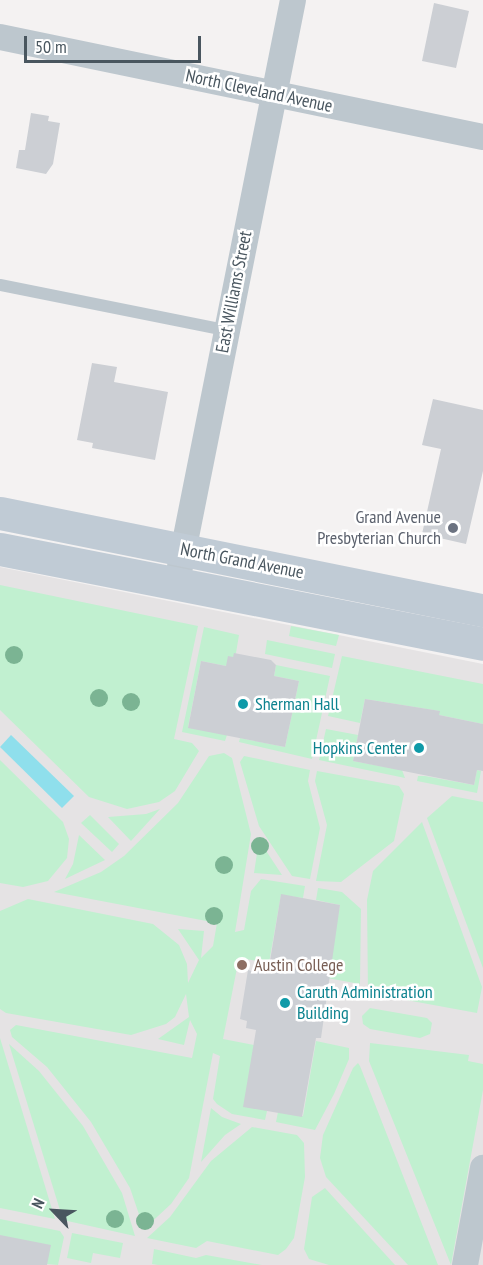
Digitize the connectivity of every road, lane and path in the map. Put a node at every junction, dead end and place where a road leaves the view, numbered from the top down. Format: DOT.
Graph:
graph roads {
  1 [pos="293,0"];
  2 [pos="0,38"];
  3 [pos="274,94"];
  4 [pos="483,137"];
  5 [pos="0,285"];
  6 [pos="226,330"];
  7 [pos="0,513"];
  8 [pos="0,549"];
  9 [pos="183,549"];
  10 [pos="177,584"];
  11 [pos="483,610"];
  12 [pos="483,645"];
  13 [pos="483,1168"];
  14 [pos="465,1265"];
  1 -- 3 [label="street, East Williams Street"];
  2 -- 3 [label="street, North Cleveland Avenue"];
  3 -- 4 [label="street, North Cleveland Avenue"];
  3 -- 6 [label="street, East Williams Street"];
  5 -- 6 [label="lane"];
  6 -- 9 [label="street, East Williams Street"];
  7 -- 9 [label="main road, North Grand Avenue"];
  8 -- 10 [label="main road, North Grand Avenue"];
  9 -- 10 [label="street, East Williams Street"];
  9 -- 11 [label="main road, North Grand Avenue"];
  10 -- 12 [label="main road, North Grand Avenue"];
  13 -- 14 [label="street"];
}
